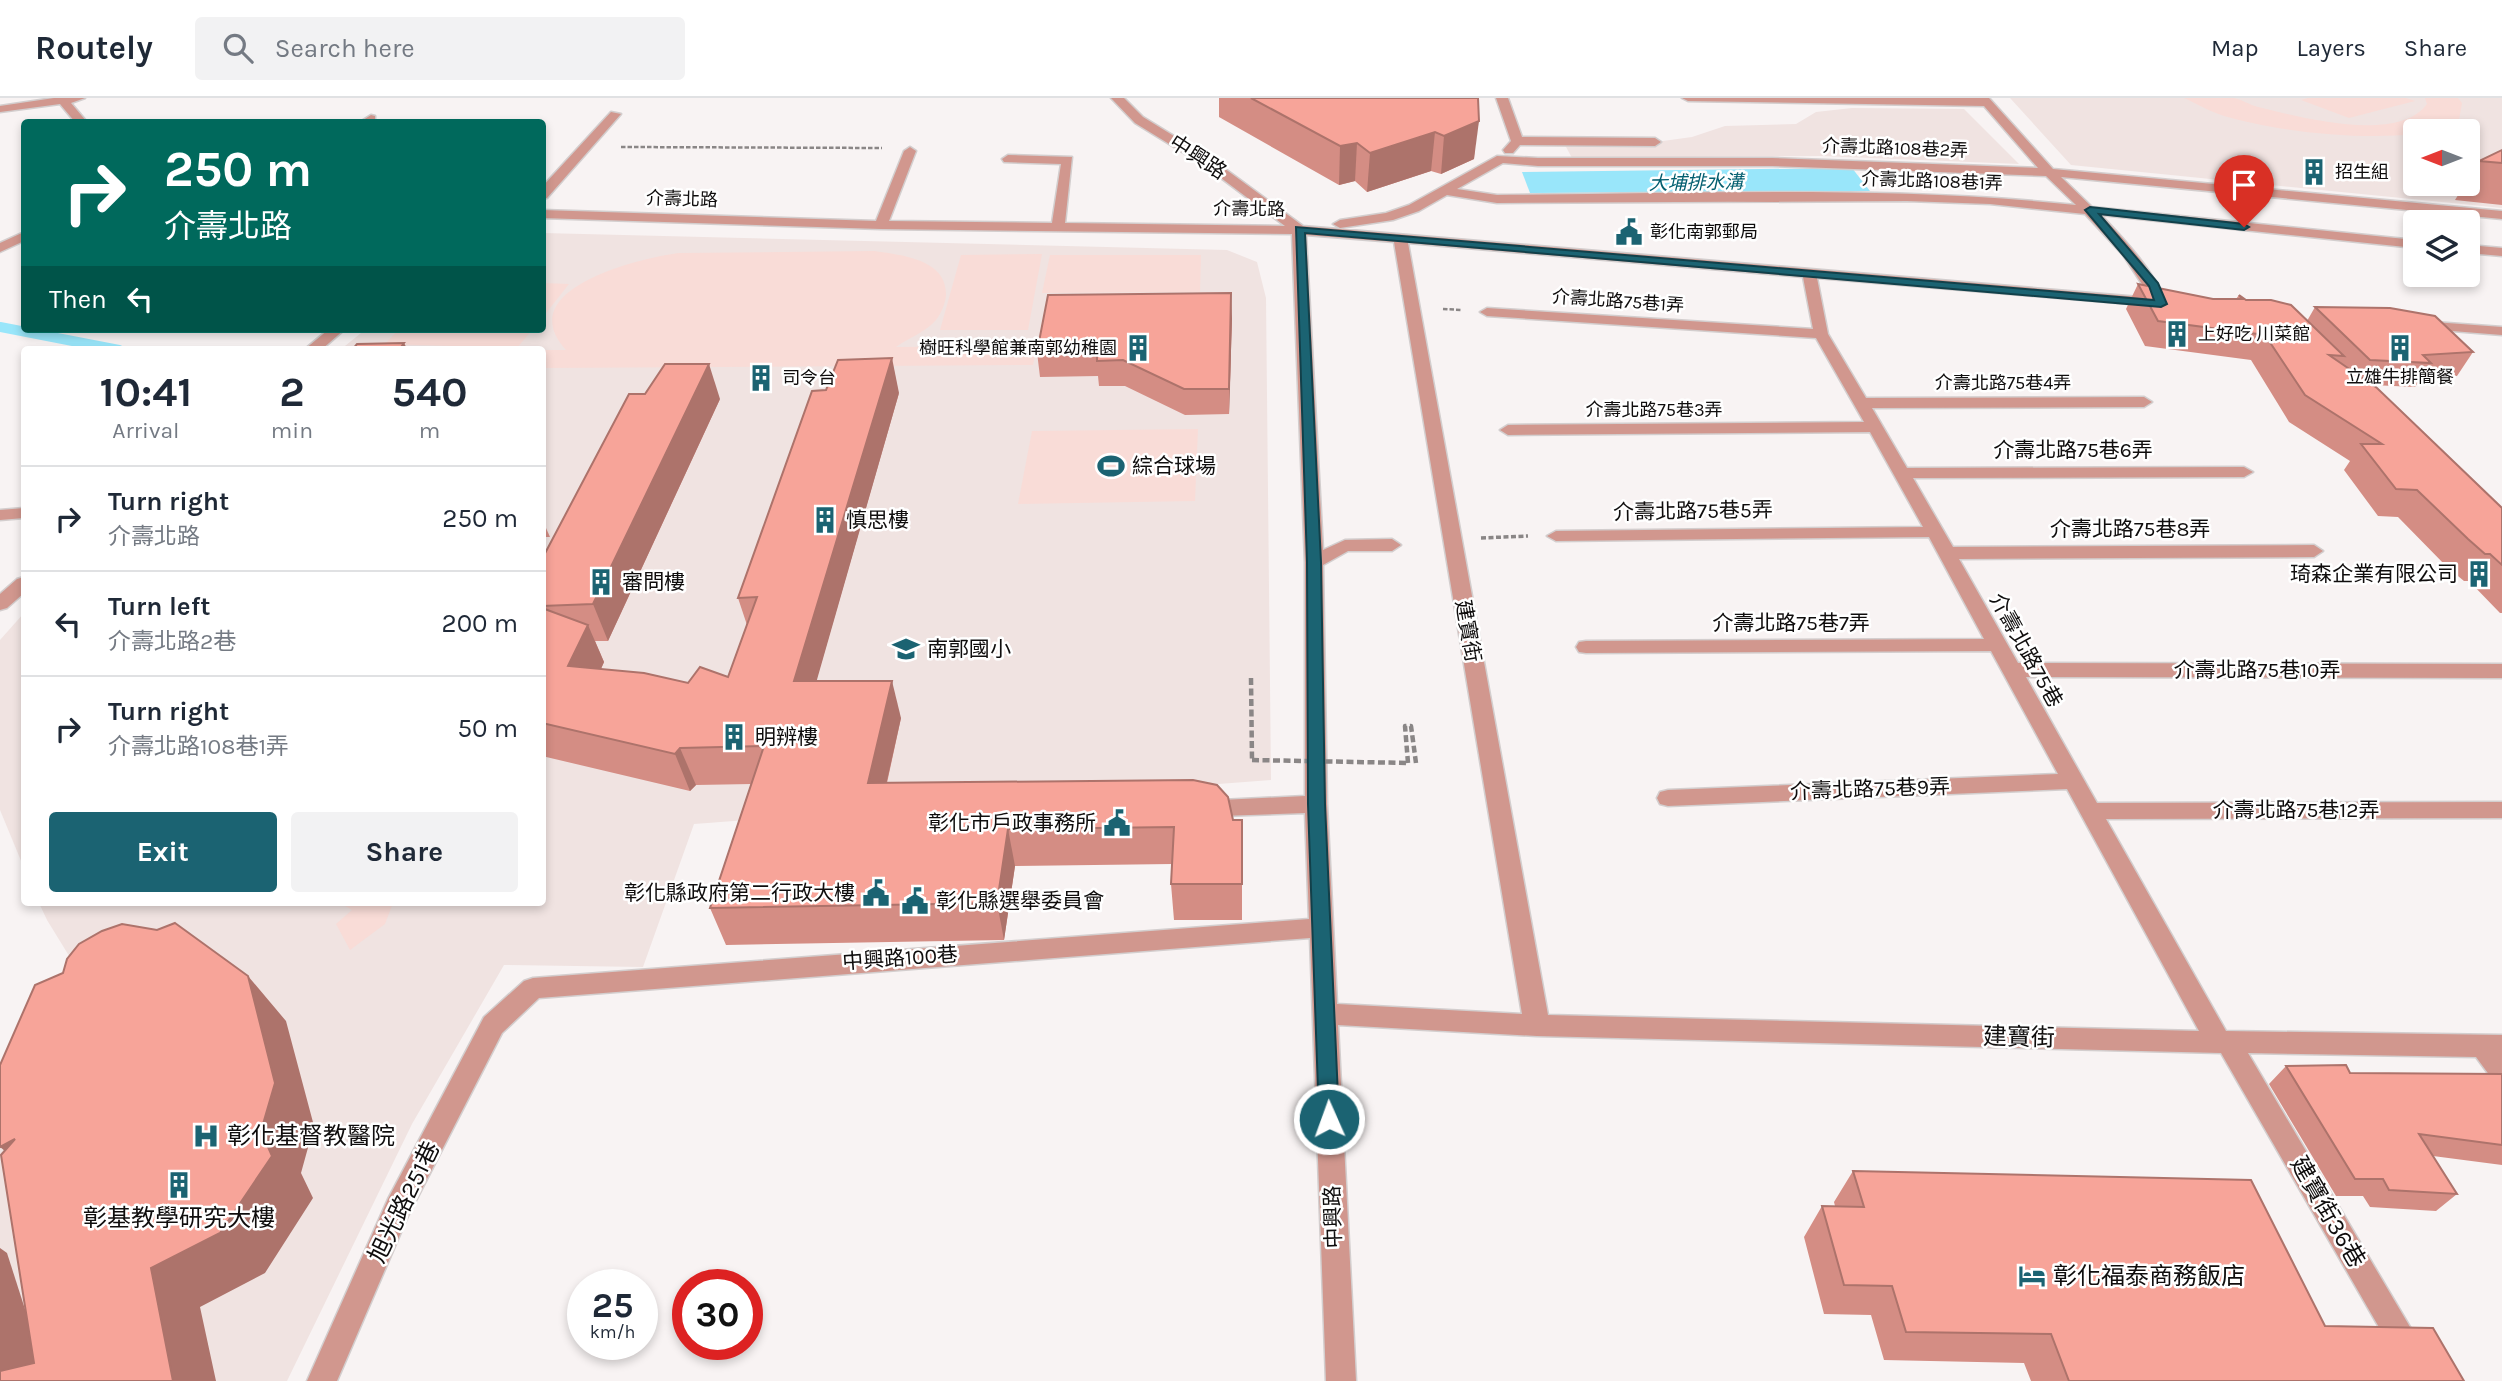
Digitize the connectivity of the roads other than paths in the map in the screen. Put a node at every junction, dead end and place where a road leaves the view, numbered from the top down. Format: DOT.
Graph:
graph roads {
  1 [pos="79,98"];
  2 [pos="1117,98"];
  3 [pos="1503,98"];
  4 [pos="1688,98"];
  5 [pos="63,99"];
  6 [pos="1985,100"];
  7 [pos="1894,101"];
  8 [pos="0,109"];
  9 [pos="615,114"];
  10 [pos="79,119"];
  11 [pos="1517,141"];
  12 [pos="1656,142"];
  13 [pos="910,151"];
  14 [pos="1008,159"];
  15 [pos="1501,159"];
  16 [pos="2049,172"];
  17 [pos="546,191"];
  18 [pos="1447,191"];
  19 [pos="2090,210"];
  20 [pos="546,214"];
  21 [pos="2502,215"];
  22 [pos="881,225"];
  23 [pos="1058,226"];
  24 [pos="1299,230"];
  25 [pos="1400,237"];
  26 [pos="21,238"];
  27 [pos="2403,243"];
  28 [pos="0,248"];
  29 [pos="2480,250"];
  30 [pos="2502,252"];
  31 [pos="1809,274"];
  32 [pos="1487,312"];
  33 [pos="2407,324"];
  34 [pos="2502,331"];
  35 [pos="333,333"];
  36 [pos="1821,334"];
  37 [pos="317,346"];
  38 [pos="2144,402"];
  39 [pos="1862,403"];
  40 [pos="1875,427"];
  41 [pos="1508,430"];
  42 [pos="2244,472"];
  43 [pos="1902,473"];
  44 [pos="21,513"];
  45 [pos="0,515"];
  46 [pos="1934,532"];
  47 [pos="1556,536"];
  48 [pos="1392,545"];
  49 [pos="2314,551"];
  50 [pos="1946,553"];
  51 [pos="1314,562"];
  52 [pos="21,586"];
  53 [pos="0,604"];
  54 [pos="1997,645"];
  55 [pos="1586,647"];
  56 [pos="2012,670"];
  57 [pos="2502,671"];
  58 [pos="2072,781"];
  59 [pos="1668,798"];
  60 [pos="1316,804"];
  61 [pos="1221,808"];
  62 [pos="2502,810"];
  63 [pos="2090,811"];
  64 [pos="1321,929"];
  65 [pos="1325,1014"];
  66 [pos="493,1025"];
  67 [pos="1537,1025"];
  68 [pos="2224,1042"];
  69 [pos="2493,1046"];
  70 [pos="2502,1072"];
  71 [pos="322,1381"];
  72 [pos="1340,1381"];
  73 [pos="2427,1381"];
  1 -- 5 [label="street"];
  2 -- 24 [label="street, 中興路"];
  3 -- 11 [label="street"];
  4 -- 7 [label="street"];
  5 -- 8 [label="street"];
  5 -- 10 [label="street"];
  6 -- 7 [label="street"];
  6 -- 16 [label="street"];
  9 -- 17 [label="street"];
  11 -- 12 [label="street"];
  11 -- 15 [label="street"];
  13 -- 22 [label="street"];
  14 -- 23 [label="street"];
  15 -- 16 [label="street, 介壽北路108巷2弄"];
  15 -- 18 [label="street"];
  16 -- 19 [label="street"];
  16 -- 21 [label="street, 介壽北路108巷2弄"];
  18 -- 19 [label="street, 介壽北路108巷1弄"];
  18 -- 24 [label="street"];
  19 -- 27 [label="street, 介壽北路108巷1弄"];
  19 -- 31 [label="street, 介壽北路"];
  20 -- 22 [label="street, 介壽北路"];
  22 -- 23 [label="street, 介壽北路"];
  23 -- 24 [label="street, 介壽北路"];
  24 -- 25 [label="street, 介壽北路"];
  24 -- 51 [label="street, 中興路"];
  25 -- 31 [label="street, 介壽北路"];
  25 -- 67 [label="street, 建寶街"];
  26 -- 28 [label="street"];
  29 -- 30 [label="street"];
  31 -- 36 [label="street, 介壽北路75巷"];
  32 -- 36 [label="street, 介壽北路75巷1弄"];
  33 -- 34 [label="street"];
  35 -- 37 [label="street"];
  36 -- 39 [label="street, 介壽北路75巷"];
  38 -- 39 [label="street, 介壽北路75巷4弄"];
  39 -- 40 [label="street, 介壽北路75巷"];
  40 -- 41 [label="street, 介壽北路75巷3弄"];
  40 -- 43 [label="street, 介壽北路75巷"];
  42 -- 43 [label="street, 介壽北路75巷6弄"];
  43 -- 46 [label="street, 介壽北路75巷"];
  44 -- 45 [label="street"];
  46 -- 47 [label="street, 介壽北路75巷5弄"];
  46 -- 50 [label="street, 介壽北路75巷"];
  48 -- 51 [label="street"];
  49 -- 50 [label="street, 介壽北路75巷8弄"];
  50 -- 54 [label="street, 介壽北路75巷"];
  51 -- 60 [label="street, 中興路"];
  52 -- 53 [label="street"];
  54 -- 55 [label="street, 介壽北路75巷7弄"];
  54 -- 56 [label="street, 介壽北路75巷"];
  56 -- 57 [label="street, 介壽北路75巷10弄"];
  56 -- 58 [label="street, 介壽北路75巷"];
  58 -- 59 [label="street, 介壽北路75巷9弄"];
  58 -- 63 [label="street, 介壽北路75巷"];
  60 -- 61 [label="street"];
  60 -- 64 [label="street, 中興路"];
  62 -- 63 [label="street, 介壽北路75巷12弄"];
  63 -- 68 [label="street, 介壽北路75巷"];
  64 -- 65 [label="street, 中興路"];
  64 -- 66 [label="street, 中興路100巷"];
  65 -- 67 [label="street, 建寶街"];
  65 -- 72 [label="street, 中興路"];
  66 -- 71 [label="street, 旭光路251巷"];
  67 -- 68 [label="street, 建寶街"];
  68 -- 69 [label="street, 建寶街"];
  68 -- 73 [label="street, 建寶街36巷"];
  69 -- 70 [label="street"];
}
